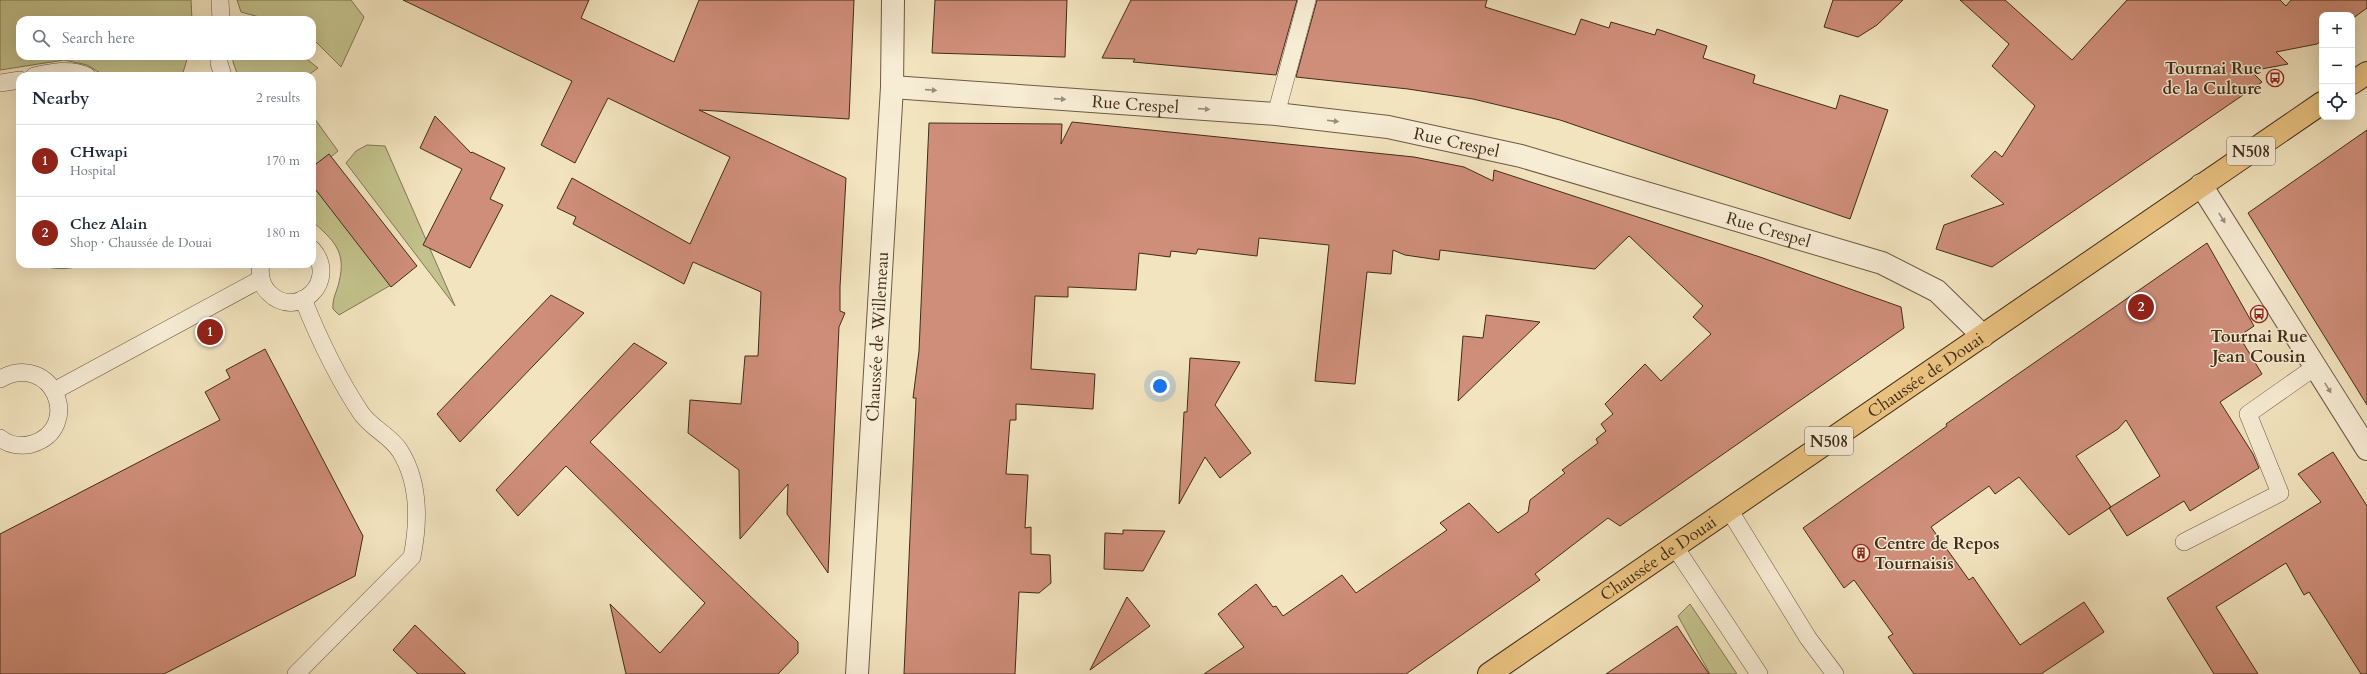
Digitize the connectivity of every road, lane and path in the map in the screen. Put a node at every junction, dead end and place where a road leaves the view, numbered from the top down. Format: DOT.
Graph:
graph roads {
  1 [pos="220,0"];
  2 [pos="893,0"];
  3 [pos="1307,0"];
  4 [pos="221,16"];
  5 [pos="50,72"];
  6 [pos="79,72"];
  7 [pos="2367,73"];
  8 [pos="16,81"];
  9 [pos="2355,81"];
  10 [pos="0,83"];
  11 [pos="892,87"];
  12 [pos="2319,105"];
  13 [pos="1276,114"];
  14 [pos="2201,185"];
  15 [pos="316,256"];
  16 [pos="261,272"];
  17 [pos="303,299"];
  18 [pos="1983,336"];
  19 [pos="2315,367"];
  20 [pos="0,378"];
  21 [pos="54,391"];
  22 [pos="0,438"];
  23 [pos="2367,449"];
  24 [pos="1728,508"];
  25 [pos="2184,542"];
  26 [pos="1675,547"];
  27 [pos="296,674"];
  28 [pos="857,674"];
  29 [pos="1489,674"];
  30 [pos="1759,674"];
  31 [pos="1835,674"];
  1 -- 4 [label="lane"];
  2 -- 11 [label="street, Chaussée de Willemeau"];
  3 -- 13 [label="lane"];
  5 -- 6 [label="lane"];
  7 -- 9 [label="main road"];
  8 -- 10 [label="lane"];
  11 -- 13 [label="street, Rue Crespel, one-way"];
  11 -- 28 [label="street, Chaussée de Willemeau"];
  12 -- 14 [label="main road, Chaussée de Douai / N508"];
  13 -- 18 [label="street, Rue Crespel, one-way"];
  14 -- 18 [label="main road, Chaussée de Douai / N508"];
  14 -- 19 [label="street, one-way"];
  15 -- 17 [label="lane"];
  16 -- 17 [label="lane"];
  16 -- 21 [label="lane"];
  17 -- 27 [label="lane"];
  18 -- 24 [label="main road, Chaussée de Douai / N508"];
  19 -- 23 [label="street, one-way"];
  19 -- 25 [label="lane"];
  20 -- 21 [label="lane"];
  21 -- 22 [label="lane"];
  24 -- 26 [label="main road, Chaussée de Douai / N508"];
  24 -- 31 [label="lane"];
  26 -- 29 [label="main road, Chaussée de Douai / N508"];
  26 -- 30 [label="lane"];
}
